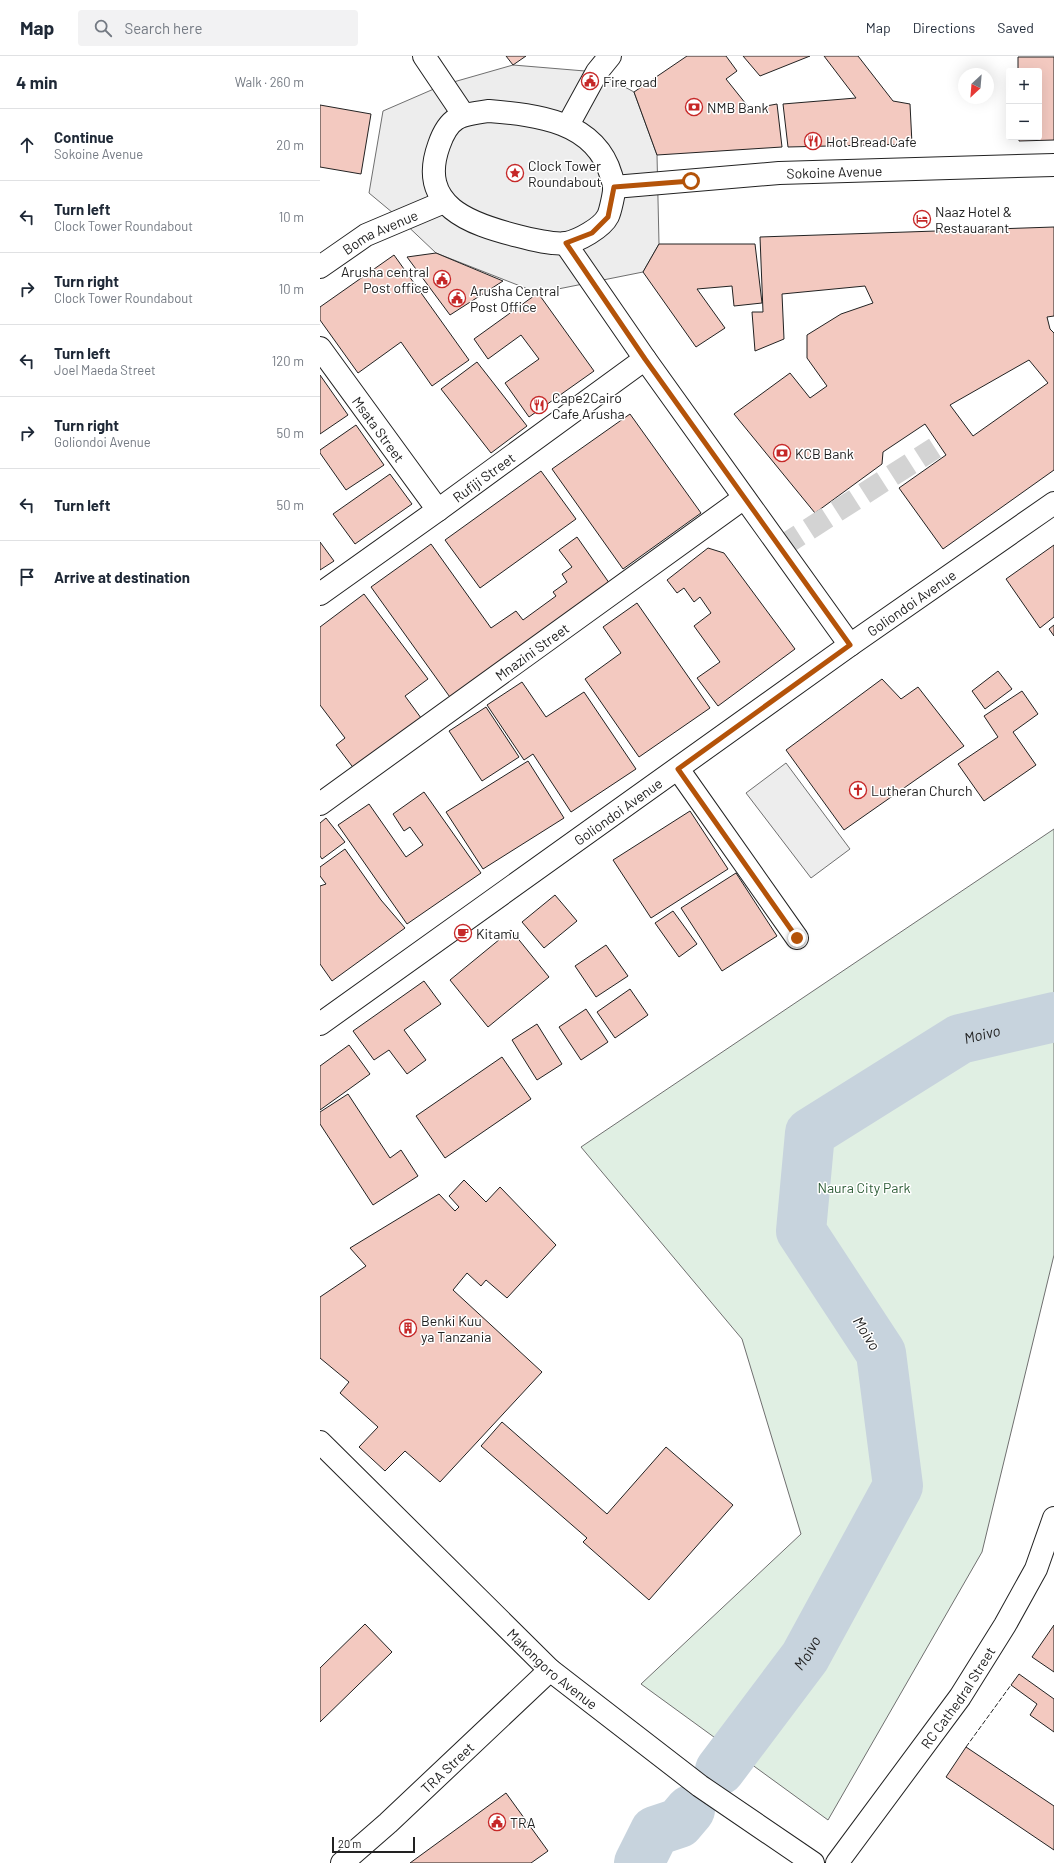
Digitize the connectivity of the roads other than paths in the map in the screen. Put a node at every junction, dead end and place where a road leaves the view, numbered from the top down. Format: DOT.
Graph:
graph roads {
  1 [pos="424,56"];
  2 [pos="610,56"];
  3 [pos="462,114"];
  4 [pos="568,126"];
  5 [pos="1054,165"];
  6 [pos="614,187"];
  7 [pos="444,202"];
  8 [pos="566,243"];
  9 [pos="320,267"];
  10 [pos="320,348"];
  11 [pos="645,359"];
  12 [pos="744,498"];
  13 [pos="1054,503"];
  14 [pos="438,510"];
  15 [pos="320,594"];
  16 [pos="850,645"];
  17 [pos="678,769"];
  18 [pos="320,804"];
  19 [pos="797,938"];
  20 [pos="320,1024"];
  21 [pos="320,1442"];
  22 [pos="1054,1518"];
  23 [pos="550,1670"];
  24 [pos="342,1863"];
  25 [pos="813,1863"];
  26 [pos="837,1863"];
  1 -- 3 [label="street"];
  2 -- 4 [label="street"];
  3 -- 4 [label="street"];
  3 -- 7 [label="street"];
  4 -- 6 [label="street"];
  5 -- 6 [label="street, Sokoine Avenue"];
  6 -- 8 [label="street"];
  7 -- 8 [label="street"];
  7 -- 9 [label="street, Boma Avenue"];
  8 -- 11 [label="street"];
  10 -- 14 [label="street, Msata Street"];
  11 -- 12 [label="street"];
  11 -- 14 [label="street, Rufiji Street"];
  12 -- 16 [label="street"];
  12 -- 18 [label="street, Mnazini Street"];
  13 -- 16 [label="street, Goliondoi Avenue"];
  14 -- 15 [label="street, Rufiji Street"];
  16 -- 17 [label="street, Goliondoi Avenue"];
  17 -- 19 [label="street"];
  17 -- 20 [label="street, Goliondoi Avenue"];
  21 -- 23 [label="street, Makongoro Avenue"];
  22 -- 26 [label="street, RC Cathedral Street"];
  23 -- 24 [label="street, TRA Street"];
  23 -- 25 [label="street, Makongoro Avenue"];
}
